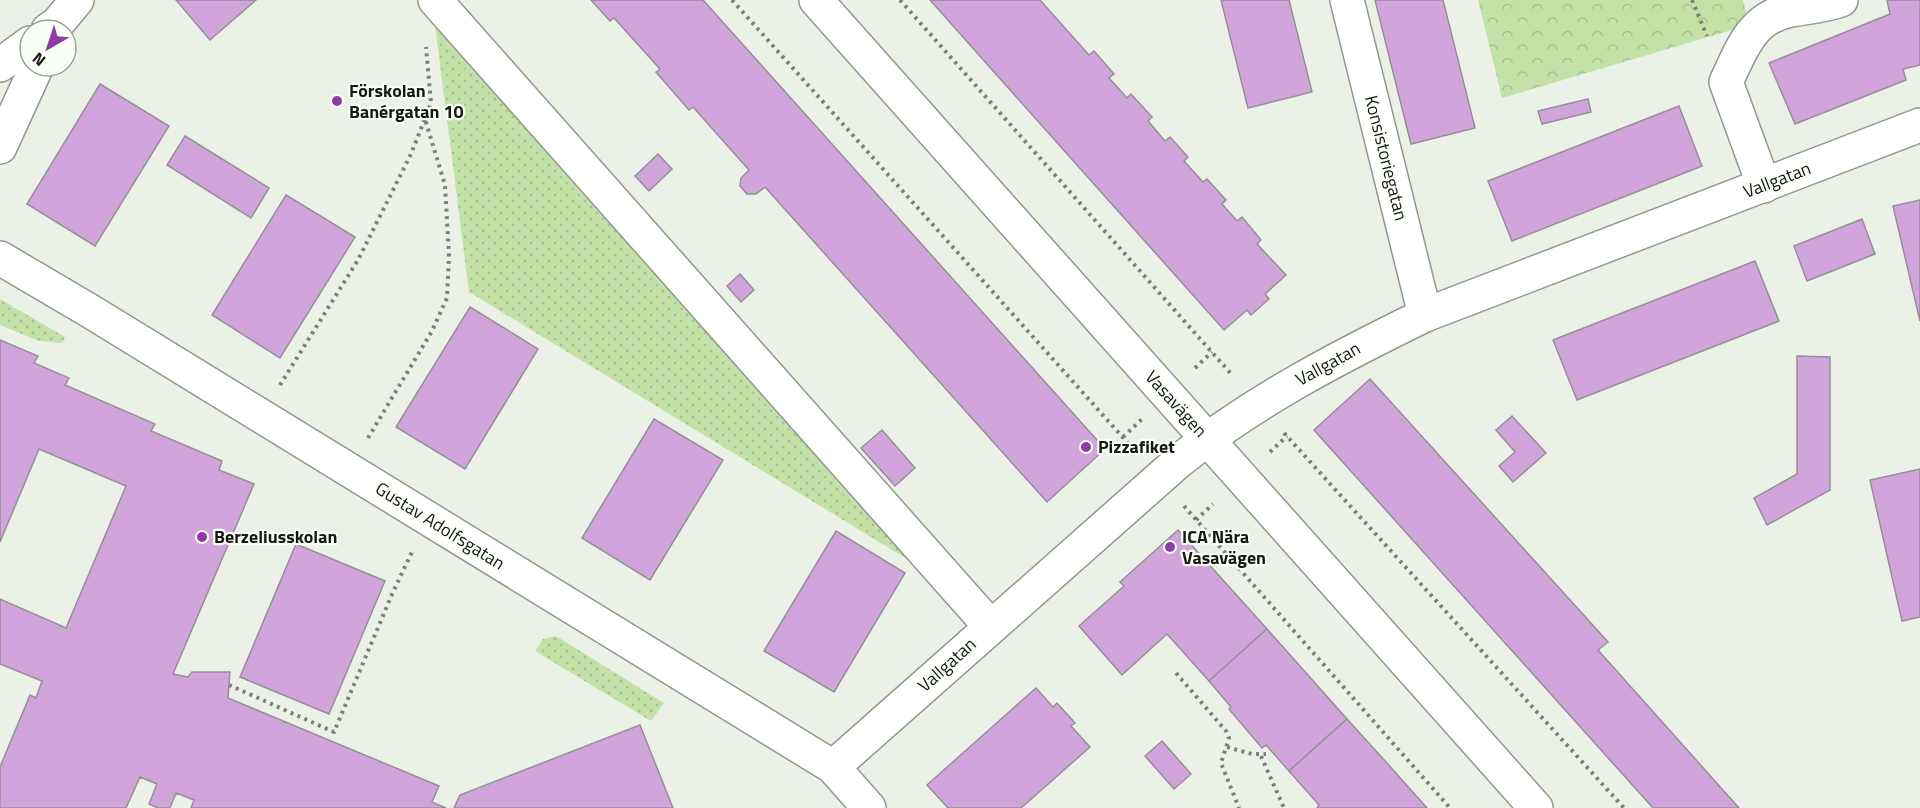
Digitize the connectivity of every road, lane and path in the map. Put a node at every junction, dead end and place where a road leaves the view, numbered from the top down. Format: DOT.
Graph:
graph roads {
  1 [pos="435,0"];
  2 [pos="732,0"];
  3 [pos="816,0"];
  4 [pos="1347,0"];
  5 [pos="1841,0"];
  6 [pos="425,44"];
  7 [pos="18,52"];
  8 [pos="0,65"];
  9 [pos="32,78"];
  10 [pos="425,118"];
  11 [pos="1920,125"];
  12 [pos="0,147"];
  13 [pos="1764,186"];
  14 [pos="0,258"];
  15 [pos="1425,315"];
  16 [pos="261,416"];
  17 [pos="1207,439"];
  18 [pos="349,470"];
  19 [pos="1160,478"];
  20 [pos="428,519"];
  21 [pos="990,626"];
  22 [pos="1176,673"];
  23 [pos="229,685"];
  24 [pos="1227,747"];
  25 [pos="833,767"];
  26 [pos="869,808"];
  27 [pos="1239,808"];
  28 [pos="1284,808"];
  29 [pos="1450,808"];
  30 [pos="1536,808"];
  1 -- 21 [label="street"];
  2 -- 19 [label="path"];
  3 -- 17 [label="street, Vasavägen"];
  4 -- 15 [label="street, Konsistoriegatan"];
  5 -- 13 [label="street"];
  6 -- 10 [label="path"];
  7 -- 8 [label="street"];
  9 -- 12 [label="street"];
  10 -- 16 [label="path"];
  10 -- 18 [label="path"];
  11 -- 13 [label="street, Vallgatan"];
  13 -- 15 [label="street, Vallgatan"];
  14 -- 16 [label="street, Gustav Adolfsgatan"];
  15 -- 17 [label="street, Vallgatan"];
  16 -- 18 [label="street, Gustav Adolfsgatan"];
  17 -- 19 [label="street, Vallgatan"];
  17 -- 30 [label="street, Vasavägen"];
  18 -- 20 [label="street, Gustav Adolfsgatan"];
  19 -- 21 [label="street, Vallgatan"];
  19 -- 29 [label="path"];
  20 -- 23 [label="path"];
  20 -- 25 [label="street, Gustav Adolfsgatan"];
  21 -- 25 [label="street, Vallgatan"];
  22 -- 24 [label="path"];
  24 -- 27 [label="path"];
  24 -- 28 [label="path"];
  25 -- 26 [label="street, Gustav Adolfsgatan"];
}
